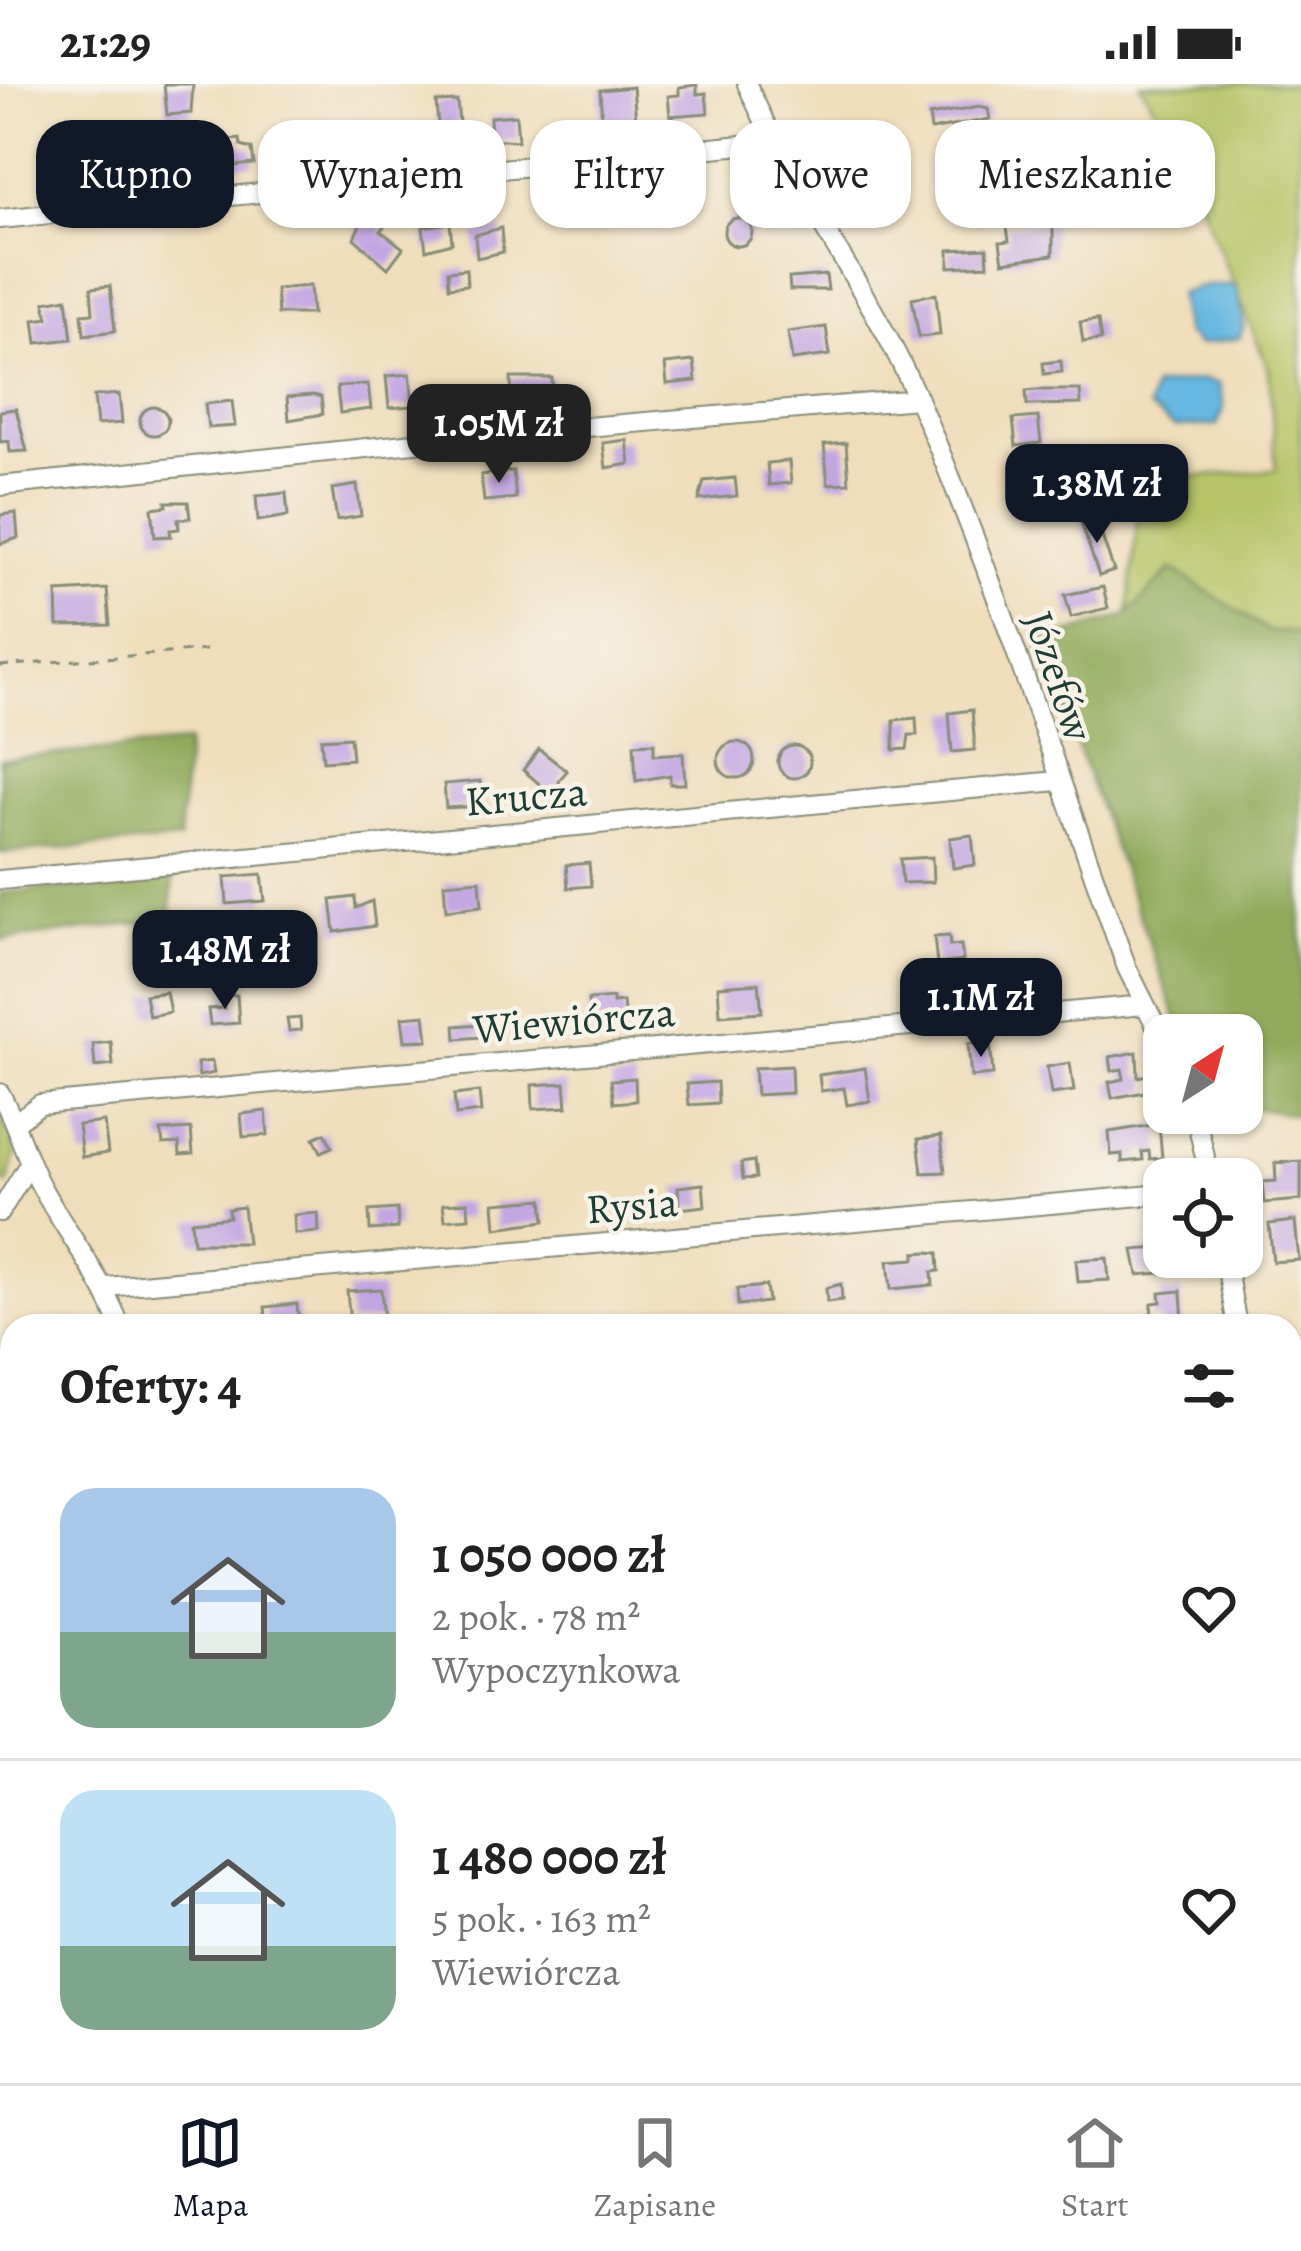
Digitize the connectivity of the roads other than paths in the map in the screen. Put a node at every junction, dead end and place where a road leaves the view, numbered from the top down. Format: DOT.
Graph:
graph roads {
  1 [pos="746,84"];
  2 [pos="762,120"];
  3 [pos="730,146"];
  4 [pos="0,219"];
  5 [pos="826,228"];
  6 [pos="918,399"];
  7 [pos="0,487"];
  8 [pos="1058,781"];
  9 [pos="0,880"];
  10 [pos="1144,1005"];
  11 [pos="1149,1014"];
  12 [pos="0,1093"];
  13 [pos="16,1121"];
  14 [pos="29,1164"];
  15 [pos="1143,1196"];
  16 [pos="0,1212"];
  17 [pos="1229,1278"];
  18 [pos="106,1288"];
  19 [pos="116,1314"];
  20 [pos="1235,1314"];
  1 -- 2 [label="street, Józefów"];
  3 -- 4 [label="street"];
  5 -- 6 [label="street, Józefów"];
  6 -- 7 [label="street"];
  6 -- 8 [label="street, Józefów"];
  8 -- 9 [label="street, Krucza"];
  8 -- 10 [label="street, Józefów"];
  10 -- 11 [label="street, Józefów"];
  10 -- 13 [label="street, Wiewiórcza"];
  12 -- 13 [label="street"];
  13 -- 14 [label="street"];
  14 -- 16 [label="street"];
  14 -- 18 [label="street"];
  15 -- 18 [label="street, Rysia"];
  17 -- 20 [label="street"];
  18 -- 19 [label="street"];
}
